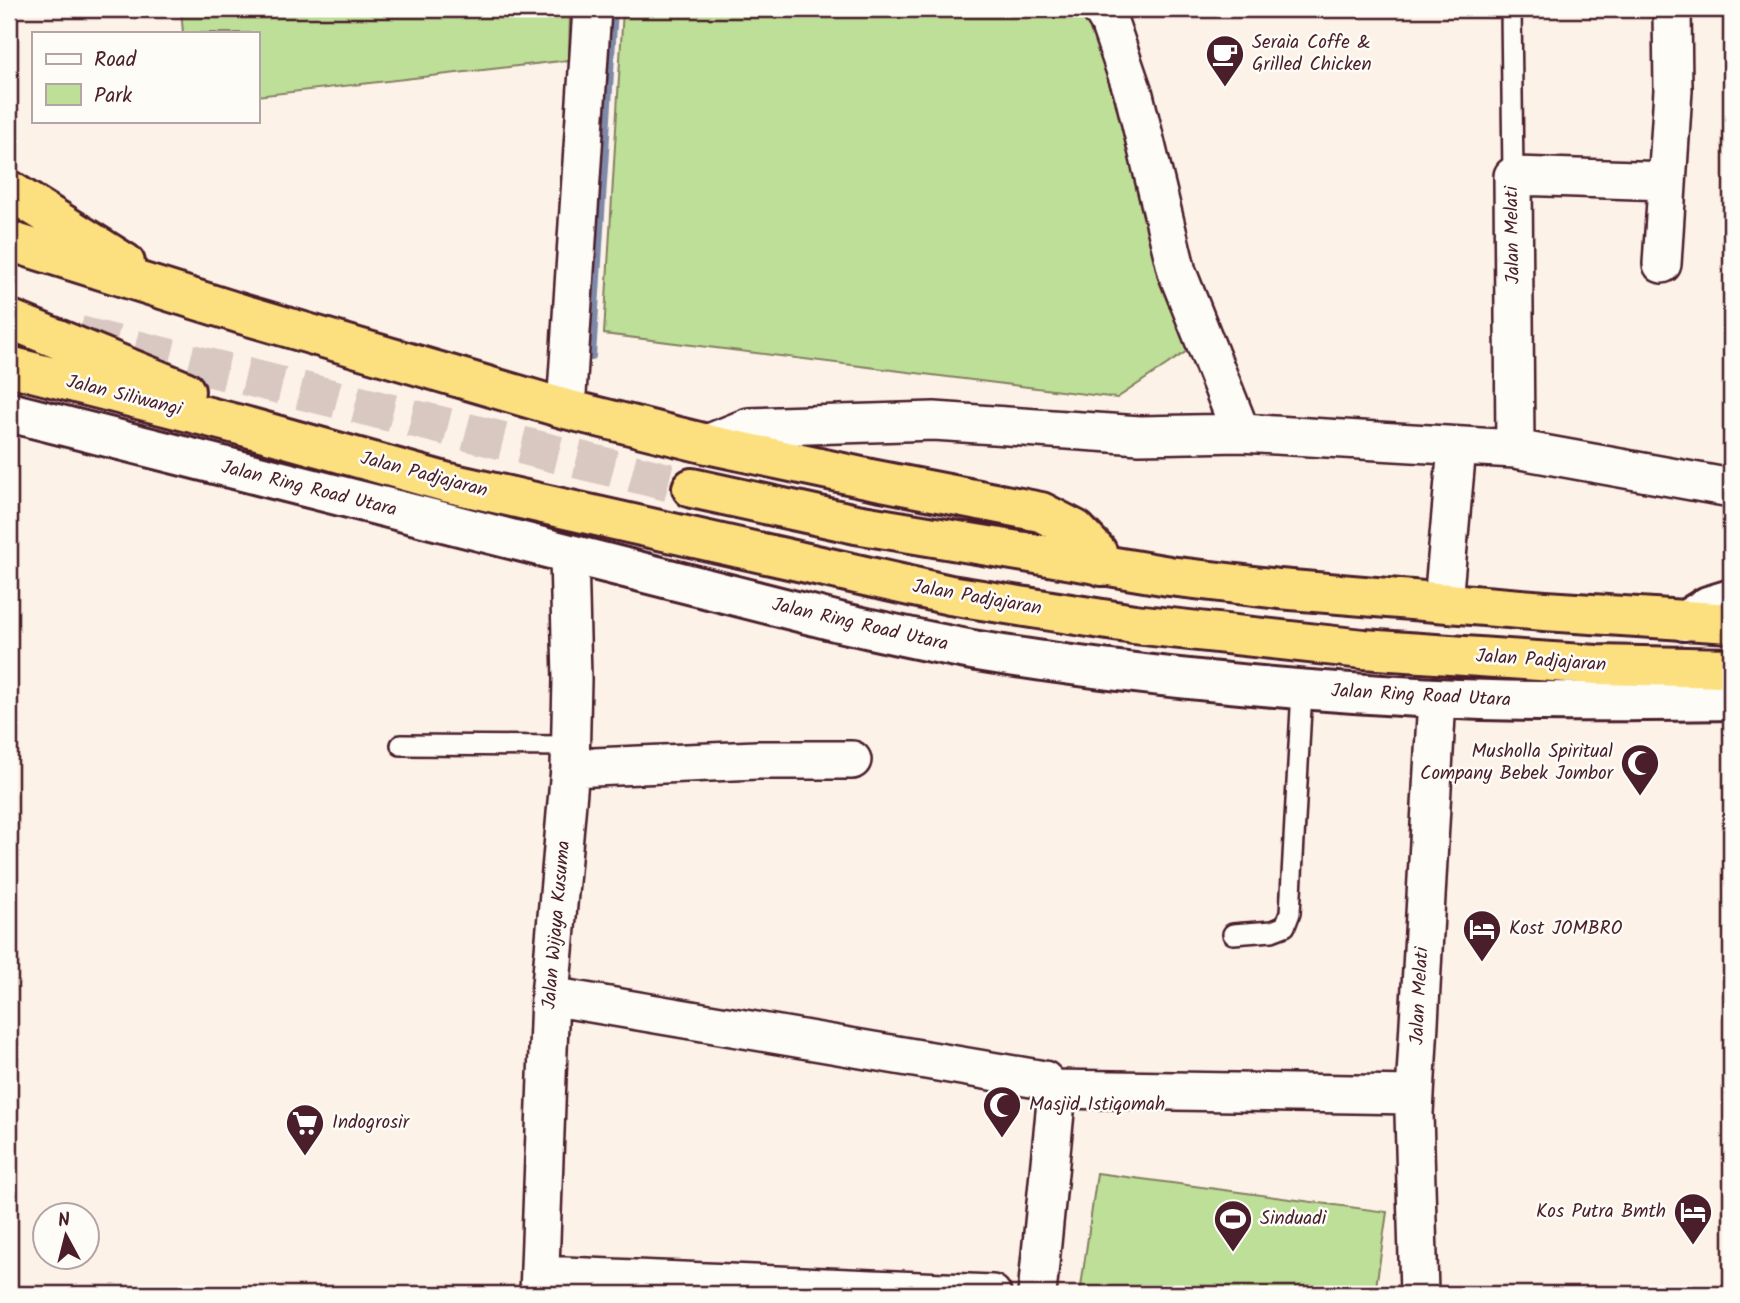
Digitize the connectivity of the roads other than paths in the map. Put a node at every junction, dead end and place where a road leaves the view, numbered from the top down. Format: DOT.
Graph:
graph roads {
  1 [pos="592,9"];
  2 [pos="1101,9"];
  3 [pos="1511,9"];
  4 [pos="1672,9"];
  5 [pos="1513,176"];
  6 [pos="1667,181"];
  7 [pos="9,190"];
  8 [pos="12,246"];
  9 [pos="1662,264"];
  10 [pos="169,291"];
  11 [pos="9,319"];
  12 [pos="9,366"];
  13 [pos="566,409"];
  14 [pos="9,412"];
  15 [pos="240,425"];
  16 [pos="1241,433"];
  17 [pos="707,444"];
  18 [pos="1458,447"];
  19 [pos="1516,449"];
  20 [pos="692,488"];
  21 [pos="1731,488"];
  22 [pos="569,555"];
  23 [pos="1102,566"];
  24 [pos="1731,599"];
  25 [pos="1443,603"];
  26 [pos="1684,621"];
  27 [pos="1731,623"];
  28 [pos="1731,668"];
  29 [pos="1302,690"];
  30 [pos="1437,698"];
  31 [pos="1731,700"];
  32 [pos="401,745"];
  33 [pos="570,757"];
  34 [pos="852,760"];
  35 [pos="1233,934"];
  36 [pos="550,996"];
  37 [pos="1052,1089"];
  38 [pos="1415,1095"];
  39 [pos="539,1284"];
  40 [pos="782,1290"];
  41 [pos="992,1294"];
  42 [pos="1037,1294"];
  43 [pos="1419,1294"];
  1 -- 13 [label="street"];
  2 -- 16 [label="street"];
  3 -- 5 [label="lane"];
  4 -- 6 [label="street"];
  5 -- 6 [label="street, Jalan Melati"];
  5 -- 19 [label="street, Jalan Melati"];
  6 -- 9 [label="street"];
  7 -- 10 [label="highway"];
  8 -- 10 [label="highway"];
  10 -- 13 [label="highway"];
  11 -- 15 [label="highway"];
  12 -- 15 [label="highway, Jalan Siliwangi"];
  13 -- 17 [label="highway"];
  14 -- 22 [label="street, Jalan Ring Road Utara"];
  15 -- 28 [label="highway, Jalan Padjajaran"];
  16 -- 17 [label="street"];
  16 -- 18 [label="street"];
  17 -- 23 [label="highway"];
  18 -- 19 [label="street"];
  18 -- 25 [label="street"];
  19 -- 21 [label="street"];
  20 -- 23 [label="highway"];
  22 -- 29 [label="street, Jalan Ring Road Utara"];
  22 -- 33 [label="street, Jalan Wijaya Kusuma"];
  23 -- 25 [label="highway"];
  24 -- 26 [label="street"];
  25 -- 26 [label="highway"];
  26 -- 27 [label="highway"];
  29 -- 30 [label="street, Jalan Ring Road Utara"];
  29 -- 35 [label="lane"];
  30 -- 31 [label="street, Jalan Ring Road Utara"];
  30 -- 38 [label="street, Jalan Melati"];
  32 -- 33 [label="lane"];
  33 -- 34 [label="street"];
  33 -- 36 [label="street, Jalan Wijaya Kusuma"];
  36 -- 37 [label="street"];
  36 -- 39 [label="street, Jalan Wijaya Kusuma"];
  37 -- 38 [label="street"];
  37 -- 42 [label="street"];
  38 -- 43 [label="street, Jalan Melati"];
  39 -- 40 [label="street"];
  40 -- 41 [label="street"];
}
